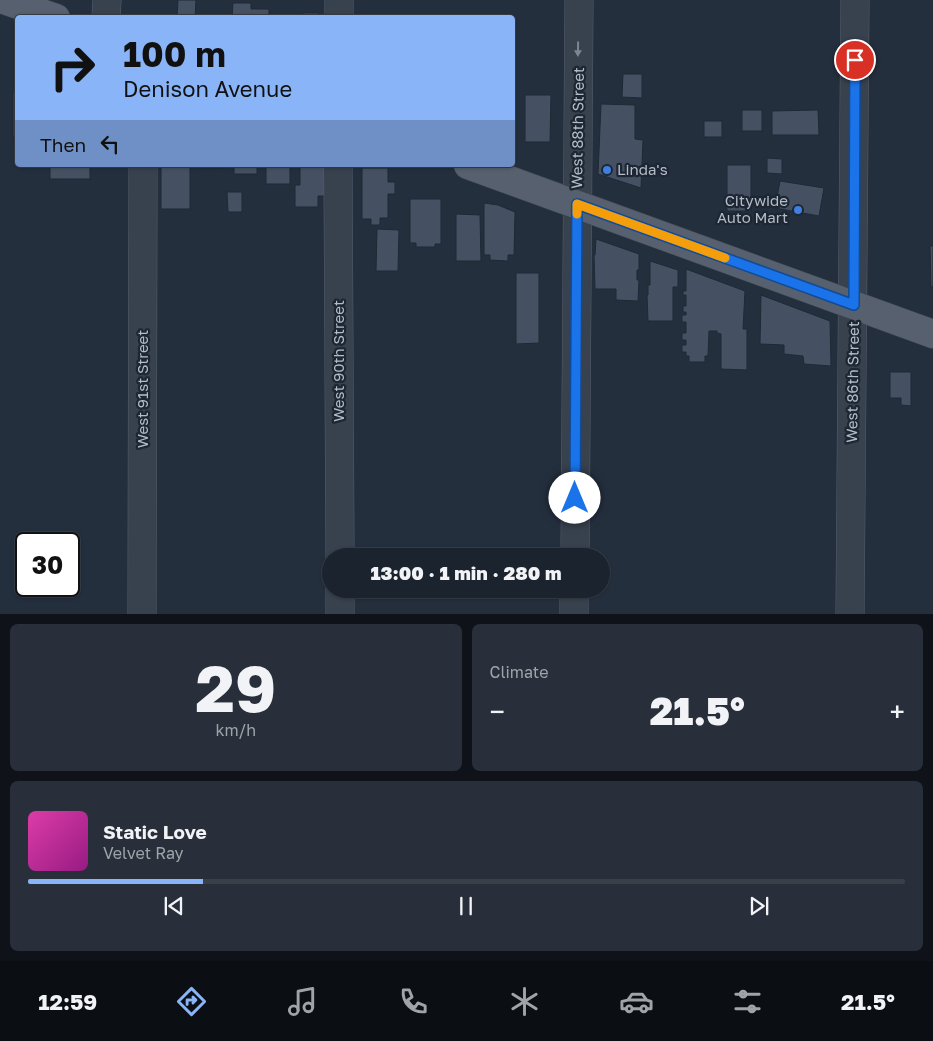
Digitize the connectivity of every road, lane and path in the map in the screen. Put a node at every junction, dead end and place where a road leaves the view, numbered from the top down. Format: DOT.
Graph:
graph roads {
  1 [pos="4,0"];
  2 [pos="107,0"];
  3 [pos="339,0"];
  4 [pos="579,0"];
  5 [pos="855,0"];
  6 [pos="47,15"];
  7 [pos="106,15"];
  8 [pos="339,15"];
  9 [pos="144,167"];
  10 [pos="338,167"];
  11 [pos="474,167"];
  12 [pos="577,204"];
  13 [pos="854,305"];
  14 [pos="933,334"];
  15 [pos="340,548"];
  16 [pos="575,548"];
  17 [pos="340,598"];
  18 [pos="574,598"];
  19 [pos="142,614"];
  20 [pos="340,614"];
  21 [pos="574,614"];
  22 [pos="850,614"];
  1 -- 6 [label="main road"];
  2 -- 7 [label="street"];
  3 -- 8 [label="street"];
  4 -- 12 [label="street, West 88th Street, one-way"];
  5 -- 13 [label="street, West 86th Street"];
  9 -- 19 [label="street, West 91st Street"];
  10 -- 15 [label="street, West 90th Street"];
  11 -- 12 [label="main road"];
  12 -- 13 [label="main road"];
  12 -- 16 [label="street, West 88th Street"];
  13 -- 14 [label="main road"];
  13 -- 22 [label="street, West 86th Street"];
  17 -- 20 [label="street"];
  18 -- 21 [label="street"];
}
